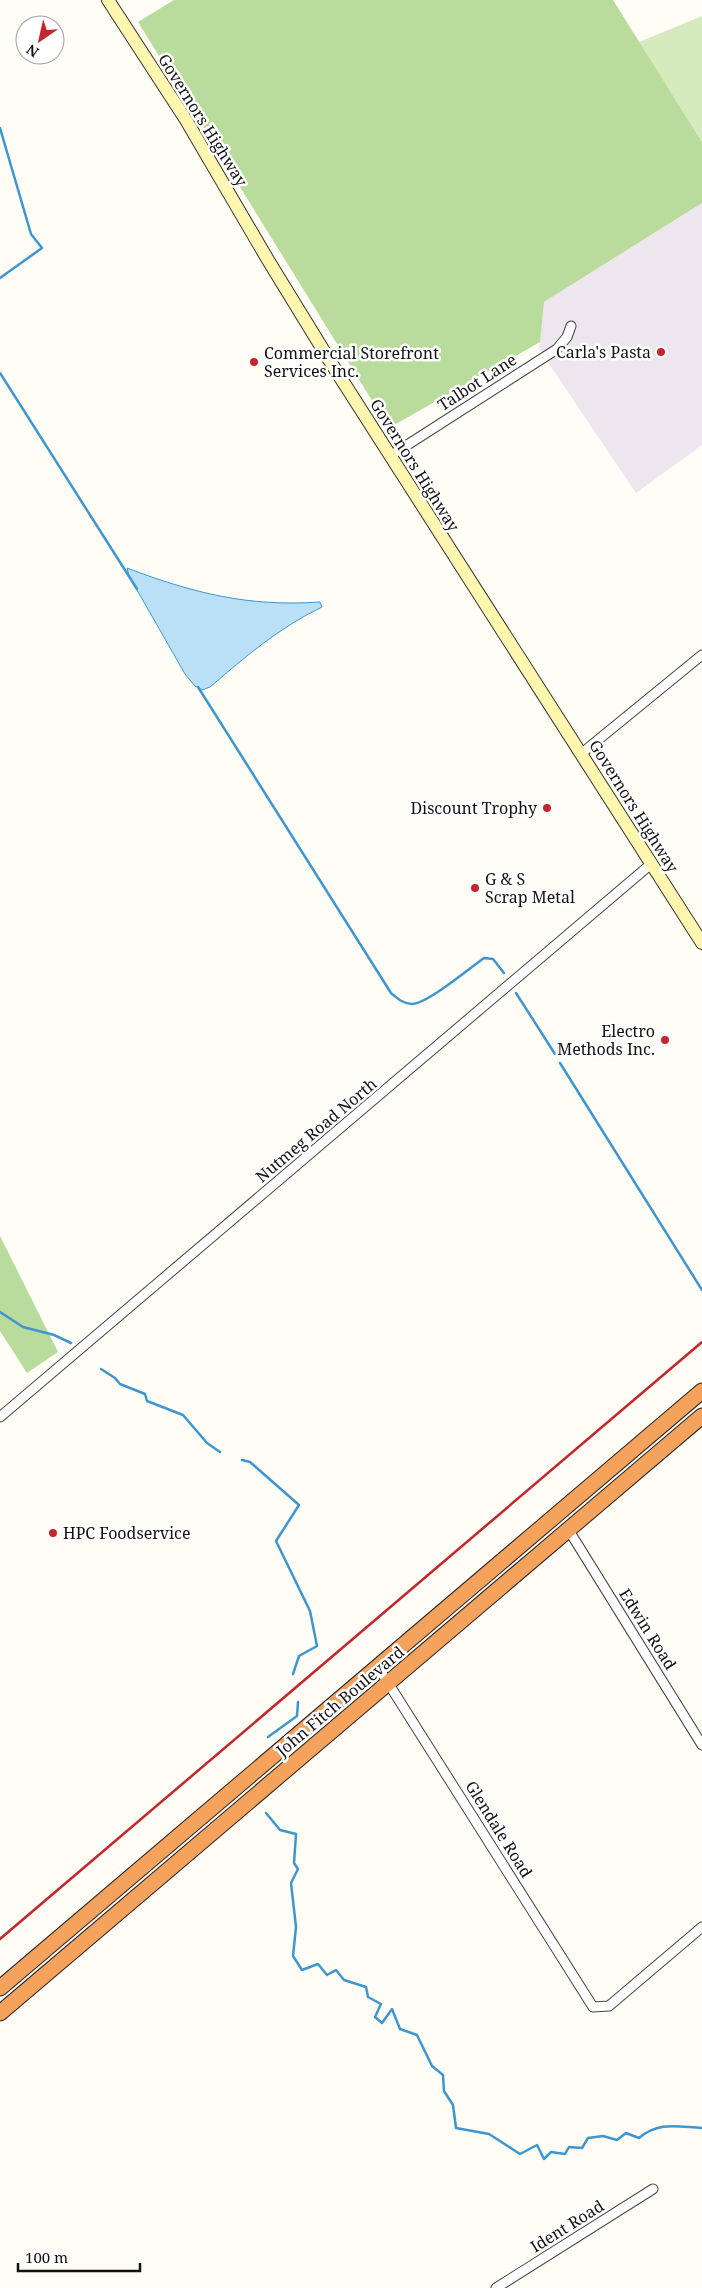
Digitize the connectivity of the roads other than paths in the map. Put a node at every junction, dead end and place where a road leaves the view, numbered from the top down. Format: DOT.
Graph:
graph roads {
  1 [pos="108,0"];
  2 [pos="571,326"];
  3 [pos="390,456"];
  4 [pos="702,654"];
  5 [pos="582,753"];
  6 [pos="651,864"];
  7 [pos="702,943"];
  8 [pos="702,1392"];
  9 [pos="702,1416"];
  10 [pos="0,1417"];
  11 [pos="568,1529"];
  12 [pos="378,1667"];
  13 [pos="388,1683"];
  14 [pos="702,1745"];
  15 [pos="702,1927"];
  16 [pos="0,1988"];
  17 [pos="0,2013"];
  18 [pos="653,2190"];
  19 [pos="496,2288"];
  1 -- 3 [label="street, Governors Highway"];
  2 -- 3 [label="street, Talbot Lane"];
  3 -- 5 [label="street, Governors Highway"];
  4 -- 5 [label="street"];
  5 -- 6 [label="street, Governors Highway"];
  6 -- 7 [label="street, Governors Highway"];
  6 -- 10 [label="street, Nutmeg Road North"];
  8 -- 12 [label="highway, John Fitch Boulevard"];
  9 -- 11 [label="highway, John Fitch Boulevard"];
  11 -- 13 [label="highway, John Fitch Boulevard"];
  11 -- 14 [label="street, Edwin Road"];
  12 -- 13 [label="street, Glendale Road"];
  12 -- 16 [label="highway, John Fitch Boulevard"];
  13 -- 15 [label="street, Glendale Road"];
  13 -- 17 [label="highway, John Fitch Boulevard"];
  18 -- 19 [label="street, Ident Road"];
}
